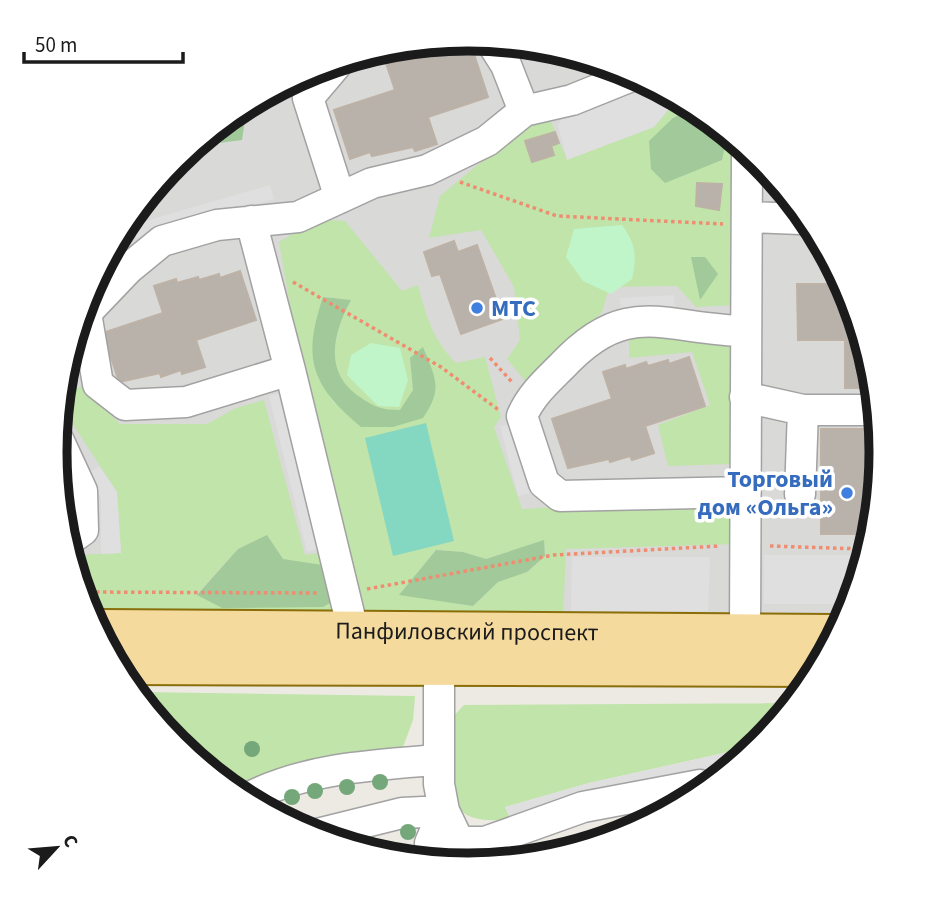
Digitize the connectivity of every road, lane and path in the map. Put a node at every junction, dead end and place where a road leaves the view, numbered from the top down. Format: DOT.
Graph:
graph roads {
  1 [pos="498,52"];
  2 [pos="326,77"];
  3 [pos="620,80"];
  4 [pos="524,111"];
  5 [pos="747,163"];
  6 [pos="426,170"];
  7 [pos="340,198"];
  8 [pos="795,219"];
  9 [pos="251,221"];
  10 [pos="746,221"];
  11 [pos="263,267"];
  12 [pos="95,304"];
  13 [pos="88,324"];
  14 [pos="746,331"];
  15 [pos="490,358"];
  16 [pos="290,370"];
  17 [pos="745,397"];
  18 [pos="526,408"];
  19 [pos="803,410"];
  20 [pos="867,410"];
  21 [pos="67,459"];
  22 [pos="745,492"];
  23 [pos="800,494"];
  24 [pos="75,536"];
  25 [pos="745,545"];
  26 [pos="858,549"];
  27 [pos="92,592"];
  28 [pos="344,593"];
  29 [pos="108,629"];
  30 [pos="352,631"];
  31 [pos="746,633"];
  32 [pos="825,634"];
  33 [pos="128,665"];
  34 [pos="439,665"];
  35 [pos="807,667"];
  36 [pos="437,760"];
  37 [pos="689,787"];
  38 [pos="257,793"];
  39 [pos="444,811"];
  40 [pos="333,830"];
  41 [pos="453,852"];
  42 [pos="460,853"];
  1 -- 4 [label="lane"];
  2 -- 7 [label="lane"];
  3 -- 4 [label="lane"];
  4 -- 6 [label="lane"];
  5 -- 10 [label="lane"];
  6 -- 7 [label="lane"];
  6 -- 10 [label="path"];
  7 -- 9 [label="lane"];
  8 -- 10 [label="lane"];
  9 -- 11 [label="lane"];
  9 -- 12 [label="lane"];
  10 -- 14 [label="lane"];
  11 -- 16 [label="lane"];
  11 -- 18 [label="path"];
  13 -- 16 [label="lane"];
  14 -- 17 [label="lane"];
  14 -- 18 [label="lane"];
  15 -- 18 [label="path"];
  16 -- 28 [label="lane"];
  17 -- 19 [label="lane"];
  17 -- 22 [label="lane"];
  18 -- 22 [label="lane"];
  19 -- 20 [label="lane"];
  19 -- 23 [label="lane"];
  21 -- 24 [label="lane"];
  22 -- 25 [label="lane"];
  25 -- 26 [label="path"];
  25 -- 28 [label="path"];
  25 -- 31 [label="lane"];
  27 -- 28 [label="path"];
  28 -- 30 [label="lane"];
  29 -- 30 [label="main road, Панфиловский проспект"];
  30 -- 31 [label="main road, Панфиловский проспект"];
  31 -- 32 [label="main road, Панфиловский проспект"];
  33 -- 34 [label="main road, Панфиловский проспект"];
  34 -- 35 [label="main road, Панфиловский проспект"];
  34 -- 36 [label="lane"];
  36 -- 38 [label="lane"];
  36 -- 39 [label="lane"];
  37 -- 42 [label="lane"];
  39 -- 40 [label="lane"];
  39 -- 41 [label="lane"];
}
